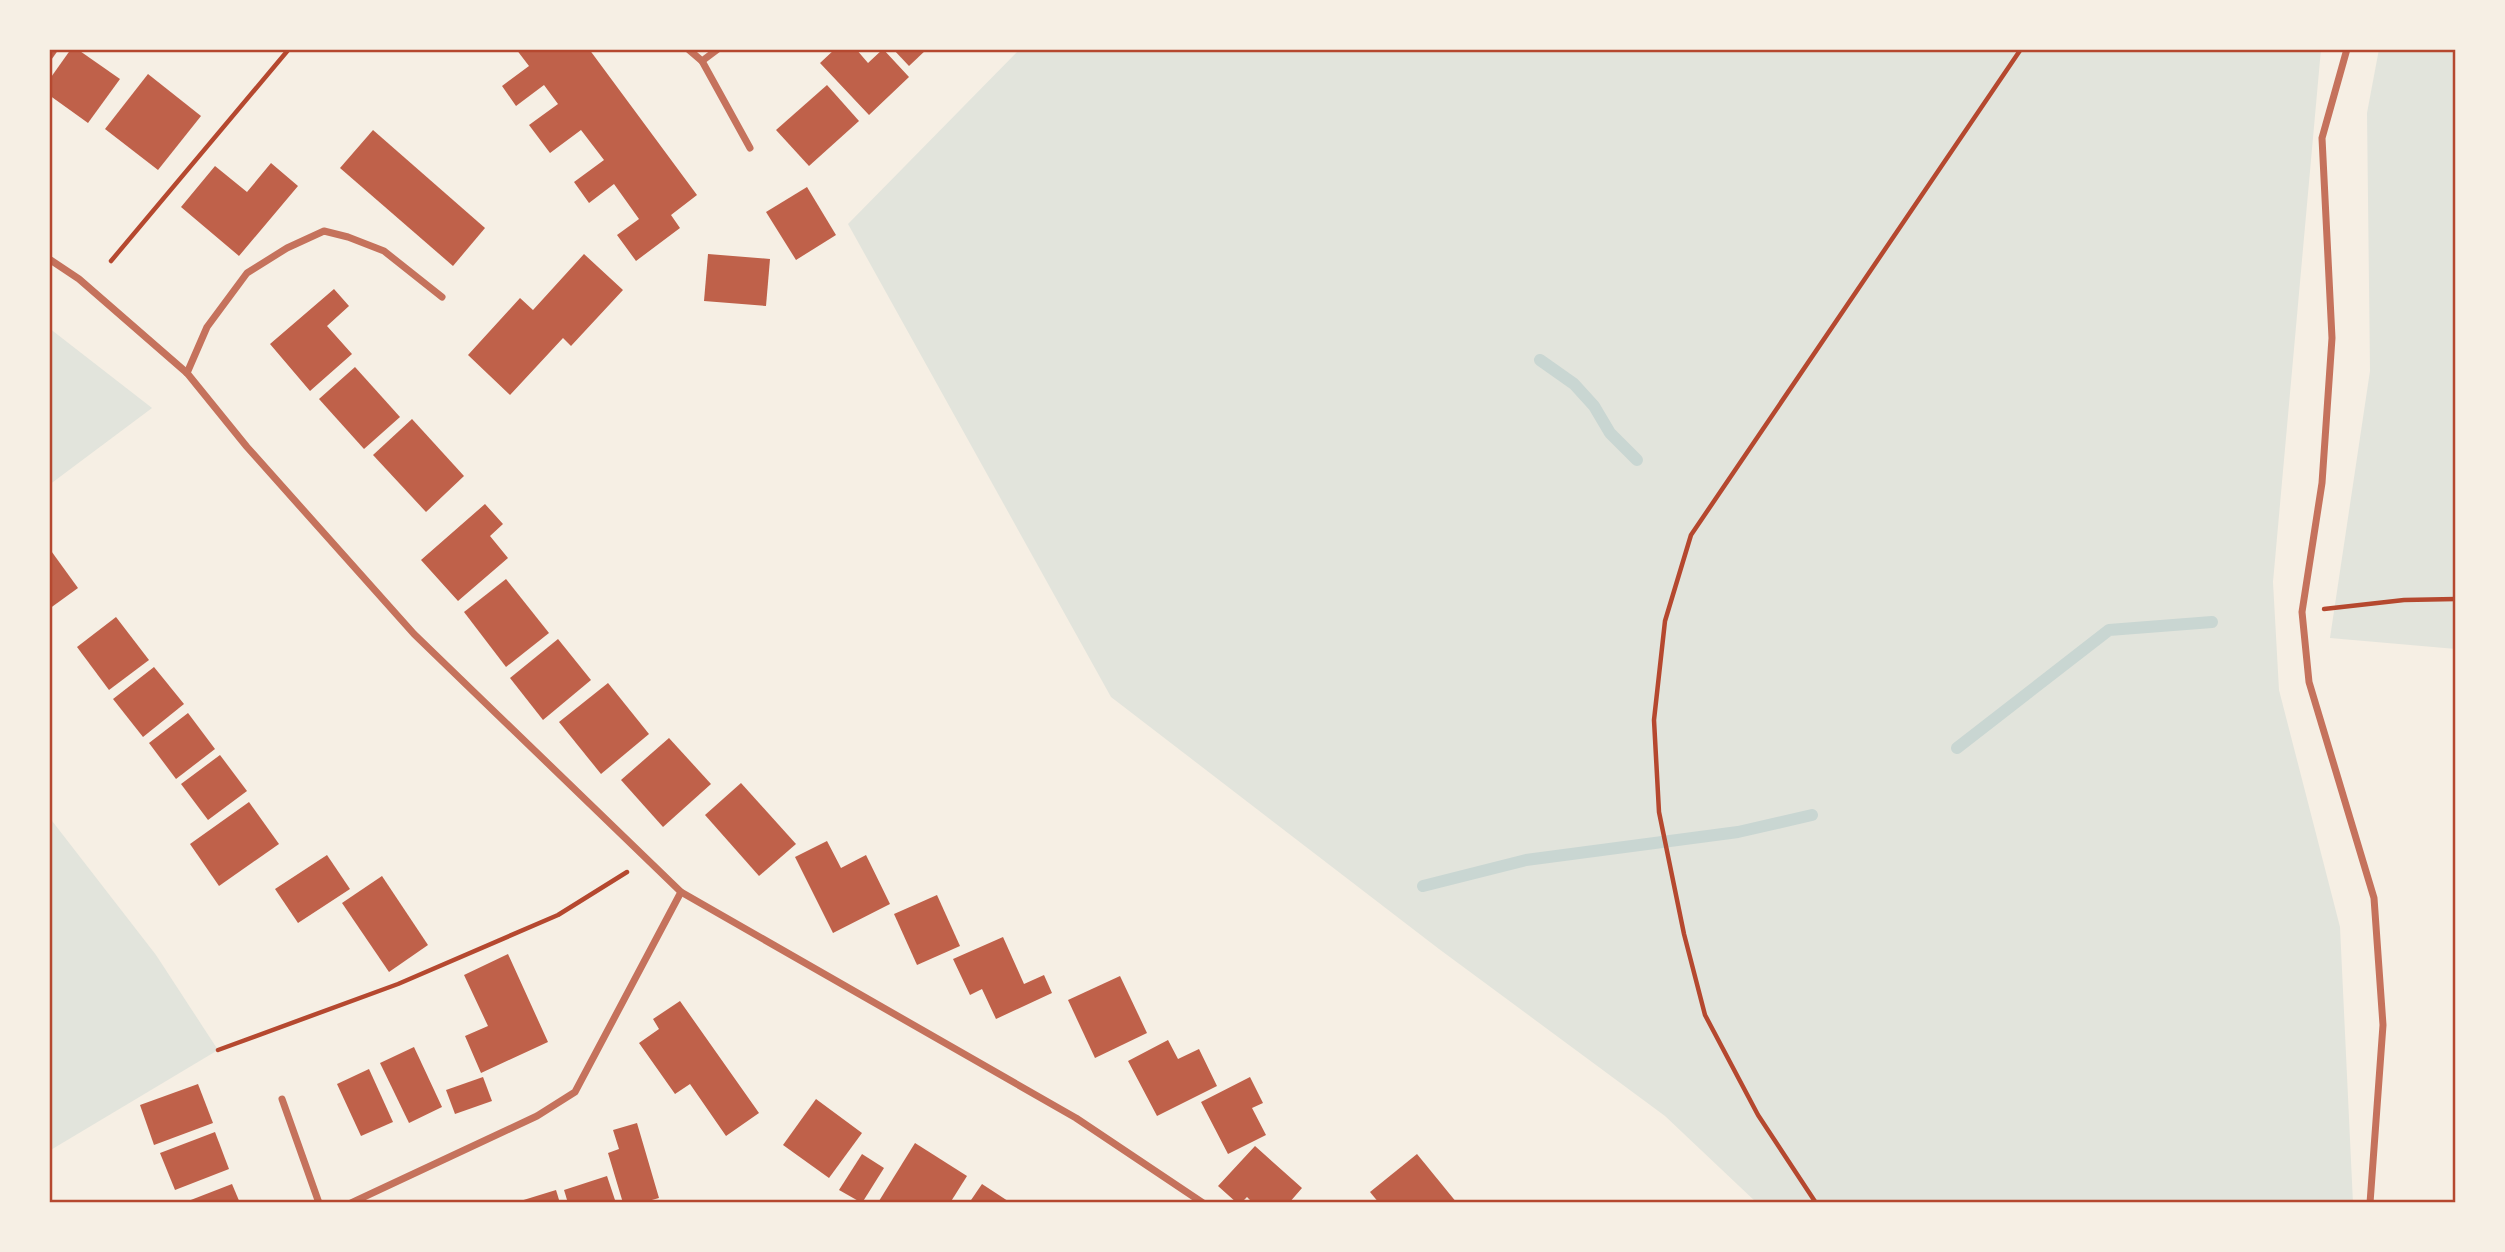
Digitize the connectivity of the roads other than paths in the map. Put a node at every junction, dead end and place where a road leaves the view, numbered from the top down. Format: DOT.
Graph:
graph roads {
  1 [pos="688,49"];
  2 [pos="718,49"];
  3 [pos="2347,49"];
  4 [pos="702,61"];
  5 [pos="750,148"];
  6 [pos="49,259"];
  7 [pos="442,297"];
  8 [pos="187,373"];
  9 [pos="681,892"];
  10 [pos="282,1099"];
  11 [pos="318,1203"];
  12 [pos="351,1203"];
  13 [pos="1203,1203"];
  14 [pos="2370,1203"];
  1 -- 4 [label="street"];
  2 -- 4 [label="street"];
  3 -- 14 [label="street"];
  4 -- 5 [label="street"];
  6 -- 8 [label="street"];
  7 -- 8 [label="street"];
  8 -- 9 [label="street"];
  9 -- 12 [label="street"];
  9 -- 13 [label="street"];
  10 -- 11 [label="street"];
}
